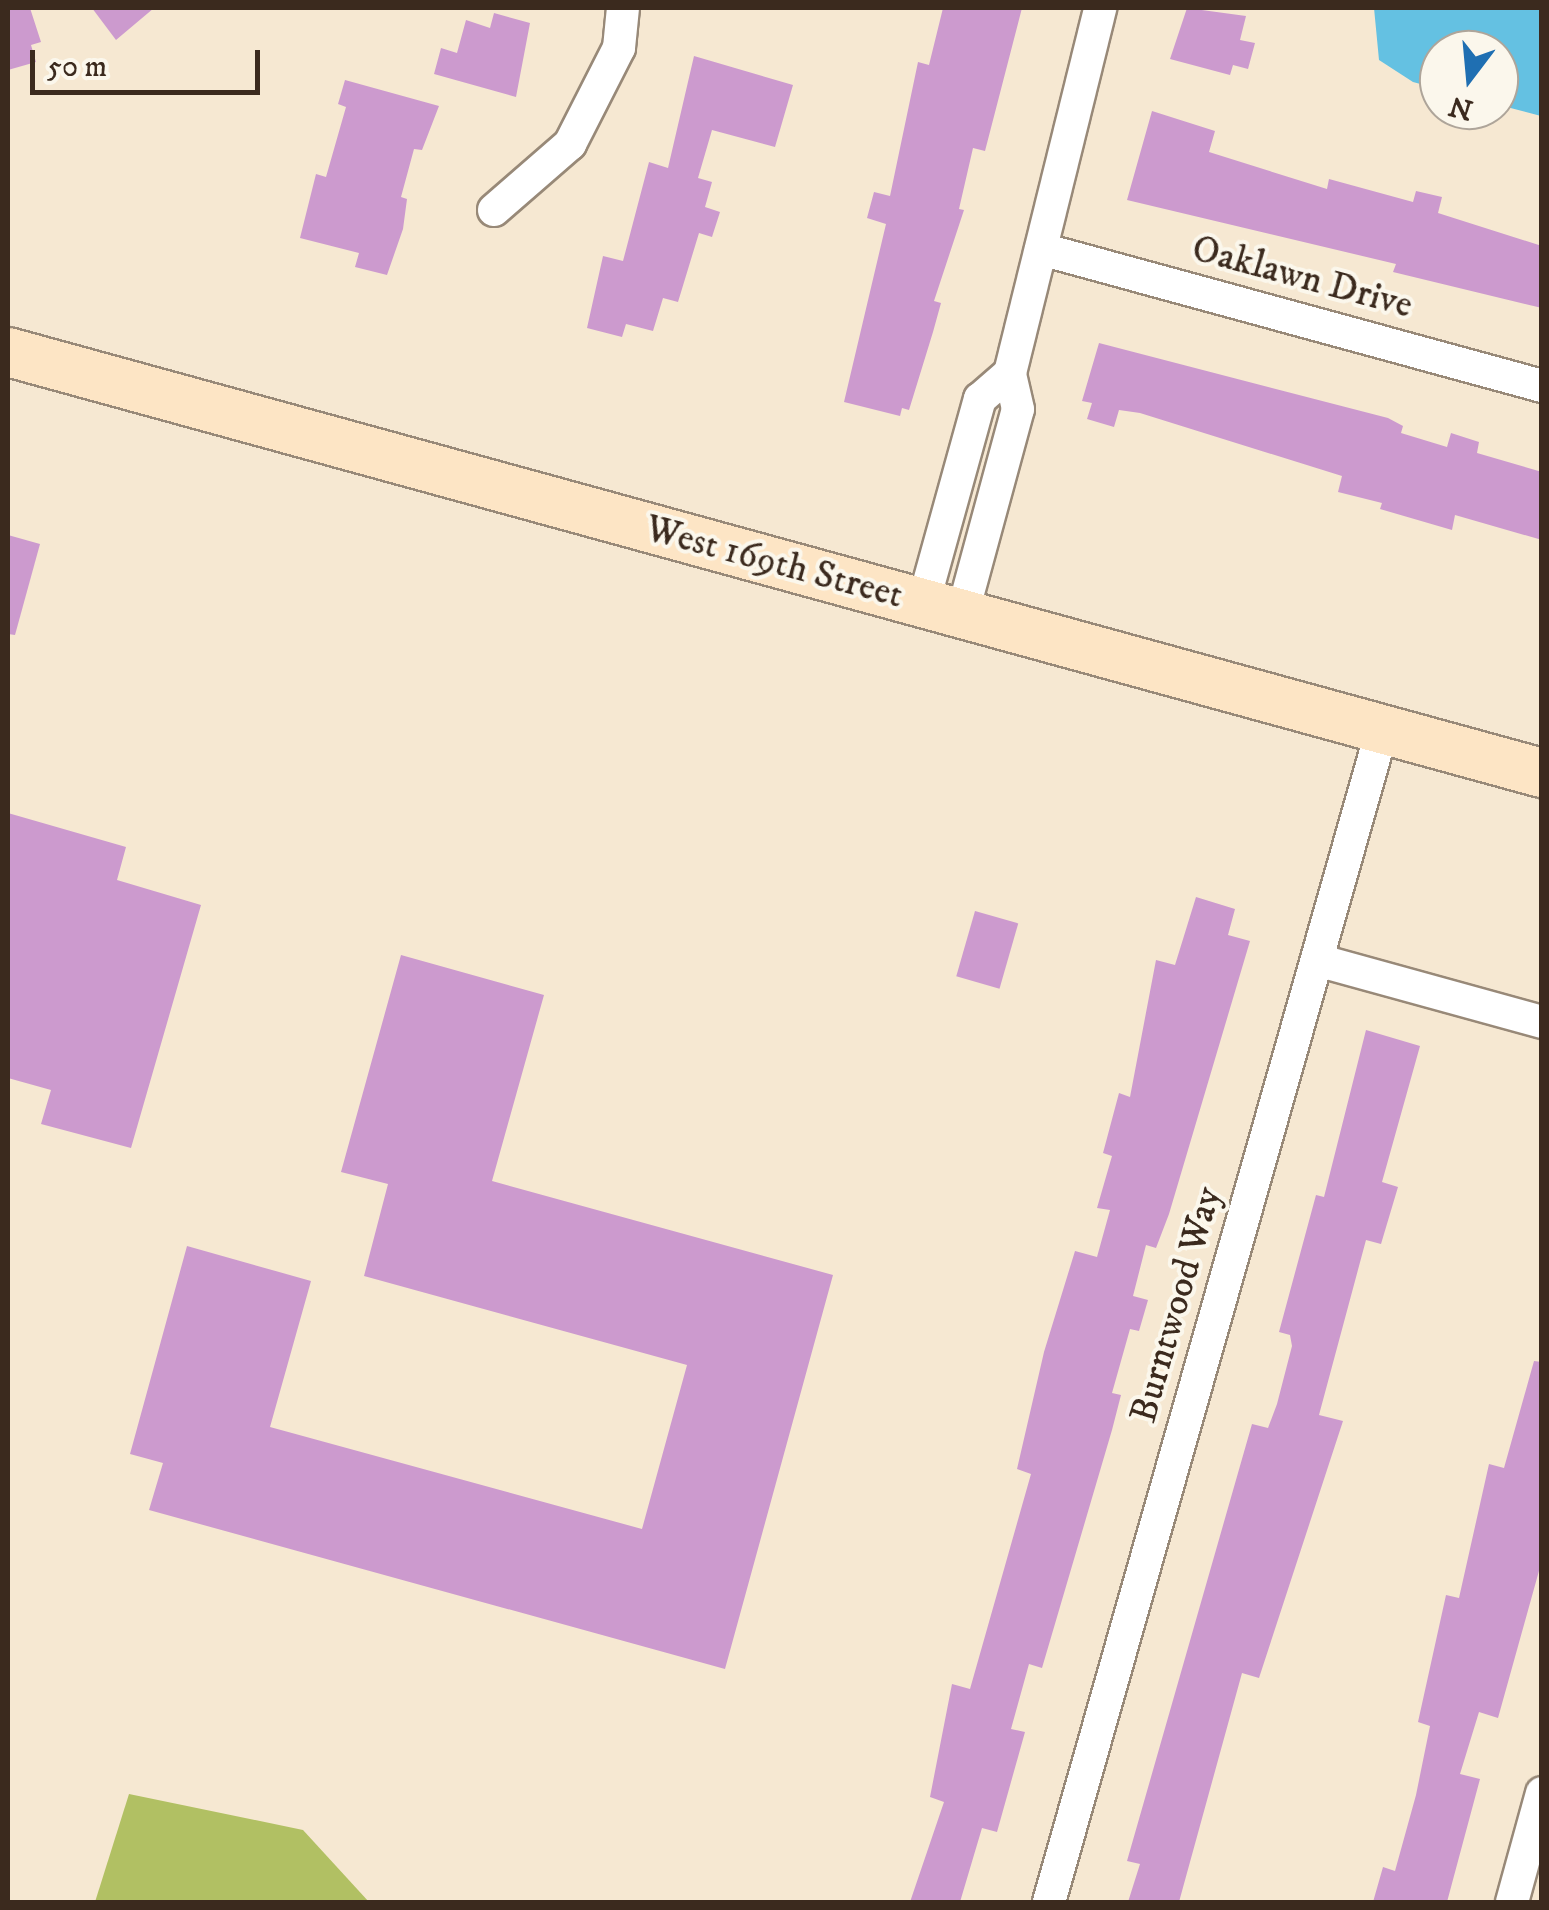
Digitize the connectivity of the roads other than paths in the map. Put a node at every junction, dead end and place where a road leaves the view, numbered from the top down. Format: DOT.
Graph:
graph roads {
  1 [pos="624,8"];
  2 [pos="1100,8"];
  3 [pos="494,210"];
  4 [pos="1041,249"];
  5 [pos="8,352"];
  6 [pos="1542,386"];
  7 [pos="943,610"];
  8 [pos="1382,730"];
  9 [pos="1542,773"];
  10 [pos="1317,960"];
  11 [pos="1542,1022"];
  12 [pos="1542,1794"];
  13 [pos="1048,1902"];
  14 [pos="1512,1902"];
  1 -- 3 [label="street"];
  2 -- 4 [label="street"];
  4 -- 6 [label="street, Oaklawn Drive"];
  4 -- 7 [label="street"];
  5 -- 7 [label="street, West 169th Street"];
  7 -- 8 [label="street, West 169th Street"];
  8 -- 9 [label="street, West 169th Street"];
  8 -- 10 [label="street, Burntwood Way"];
  10 -- 11 [label="street"];
  10 -- 13 [label="street, Burntwood Way"];
  12 -- 14 [label="street"];
}
